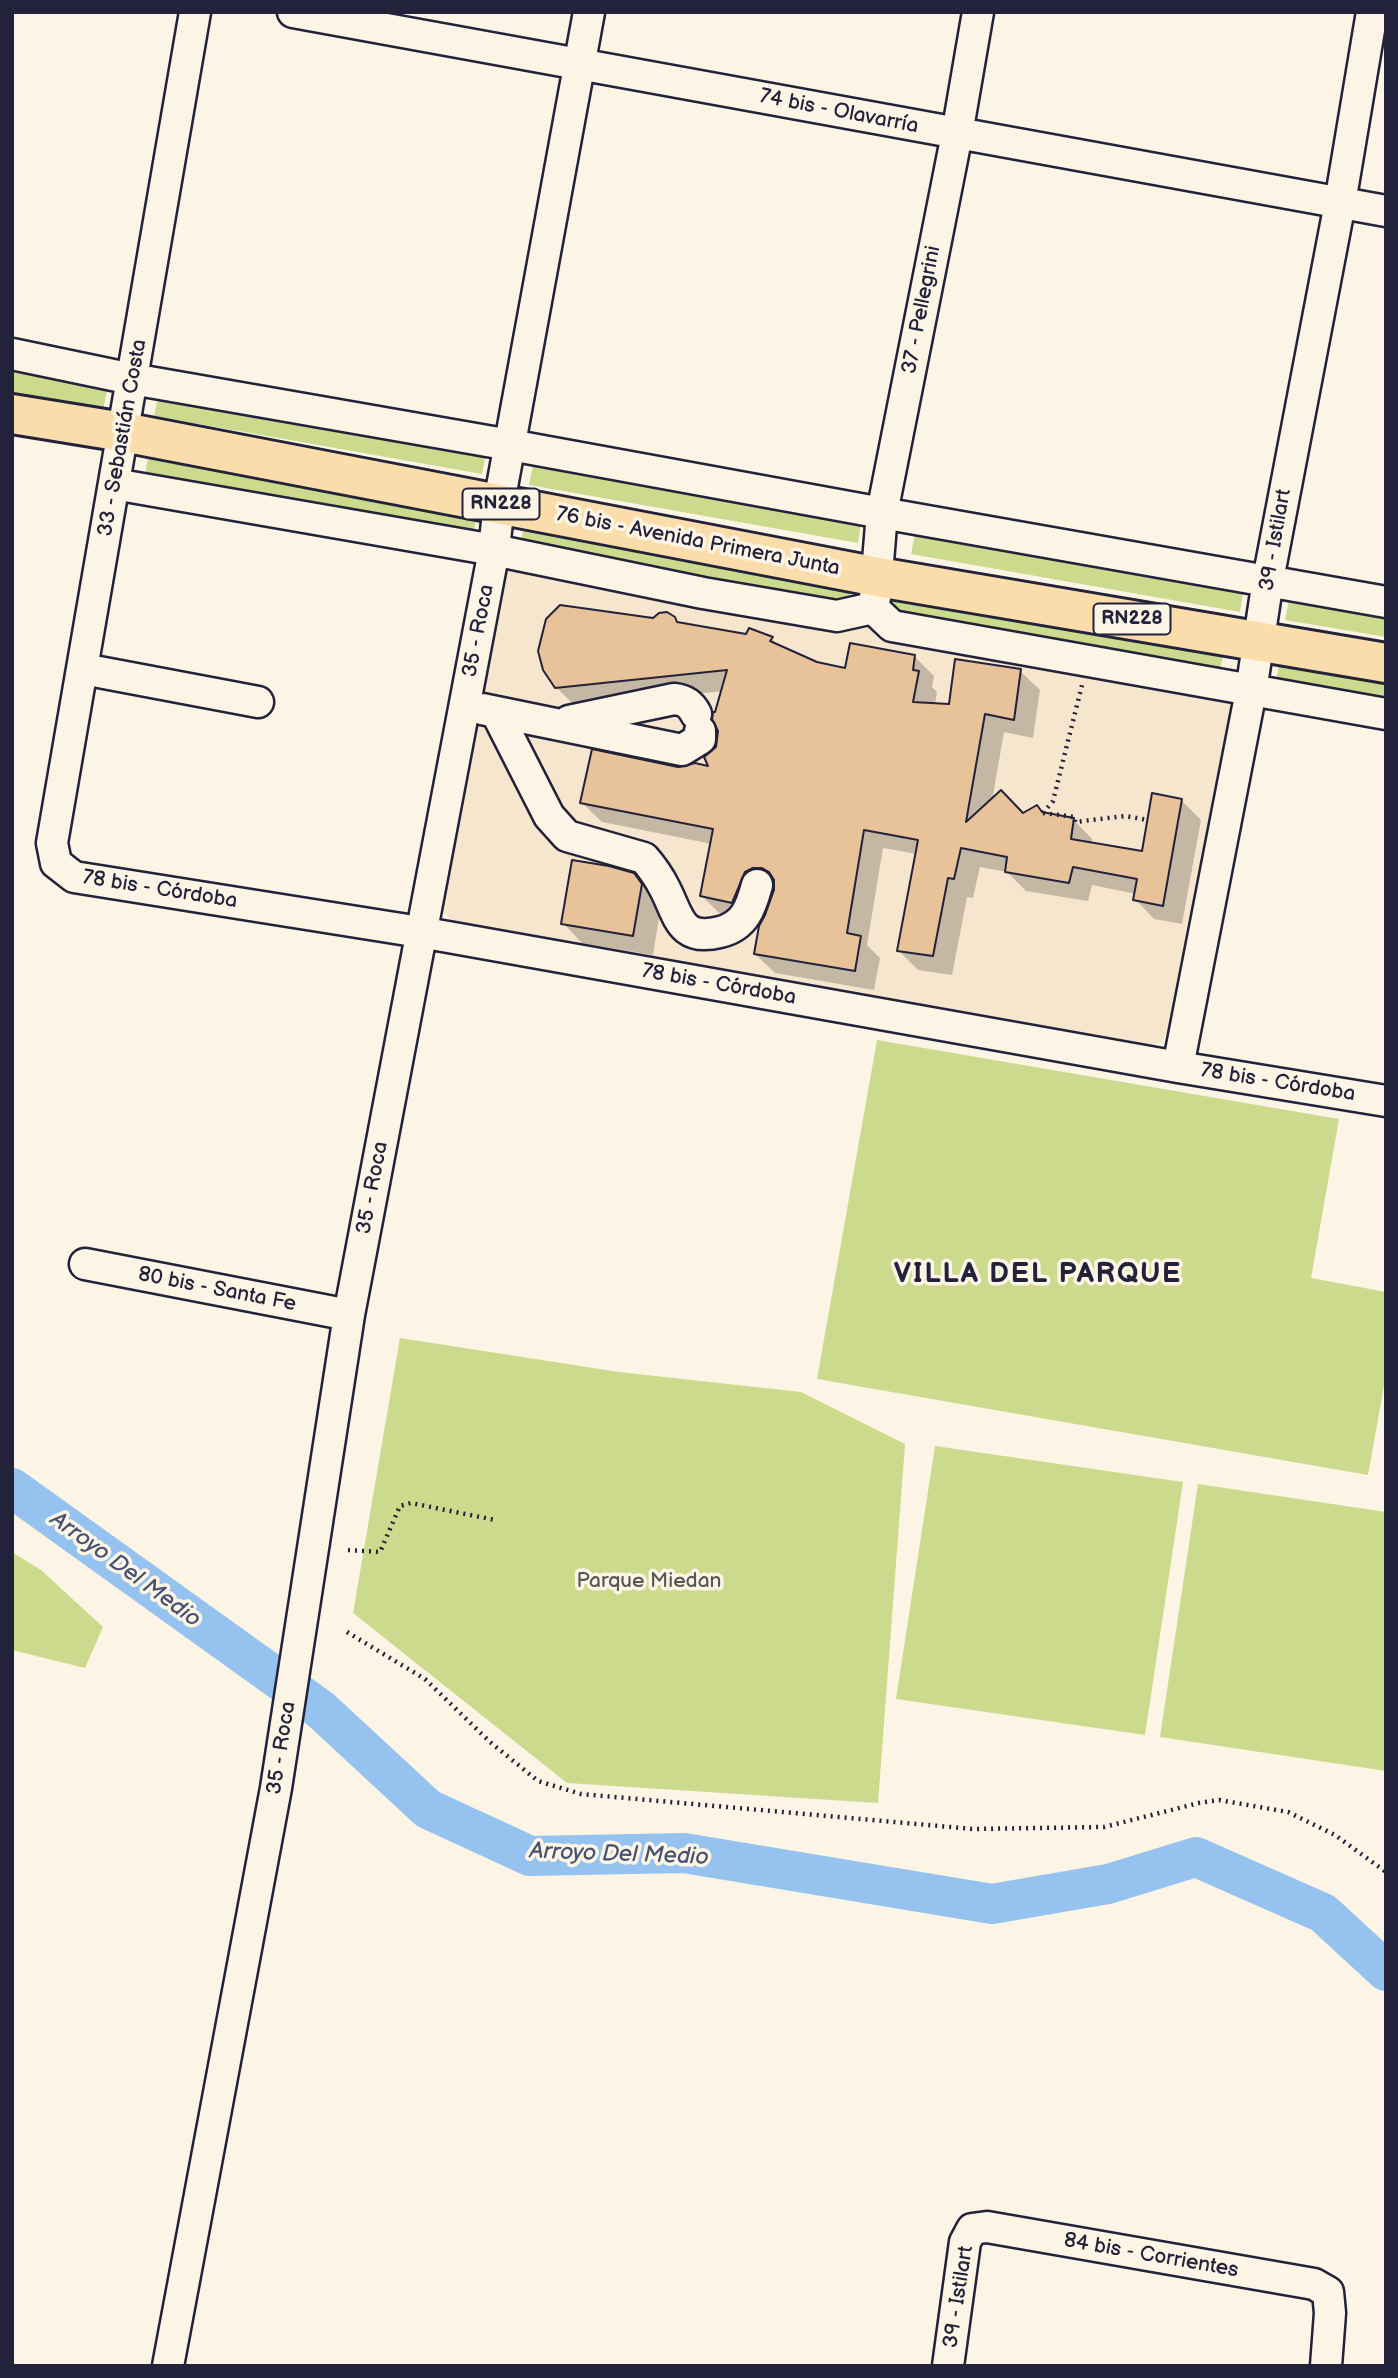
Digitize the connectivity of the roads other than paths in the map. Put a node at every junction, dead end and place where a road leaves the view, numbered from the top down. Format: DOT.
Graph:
graph roads {
  1 [pos="195,12"];
  2 [pos="293,12"];
  3 [pos="589,12"];
  4 [pos="978,12"];
  5 [pos="1372,12"];
  6 [pos="580,64"];
  7 [pos="957,134"];
  8 [pos="1340,203"];
  9 [pos="1386,211"];
  10 [pos="12,355"];
  11 [pos="132,379"];
  12 [pos="12,414"];
  13 [pos="123,432"];
  14 [pos="510,444"];
  15 [pos="114,484"];
  16 [pos="499,503"];
  17 [pos="882,513"];
  18 [pos="494,550"];
  19 [pos="1268,580"];
  20 [pos="876,593"];
  21 [pos="1386,602"];
  22 [pos="1259,640"];
  23 [pos="1386,663"];
  24 [pos="83,669"];
  25 [pos="1251,691"];
  26 [pos="258,702"];
  27 [pos="464,705"];
  28 [pos="496,712"];
  29 [pos="1386,714"];
  30 [pos="556,724"];
  31 [pos="56,863"];
  32 [pos="757,885"];
  33 [pos="420,932"];
  34 [pos="1178,1066"];
  35 [pos="1386,1101"];
  36 [pos="85,1264"];
  37 [pos="349,1315"];
  38 [pos="972,2229"];
  39 [pos="168,2366"];
  40 [pos="948,2366"];
  41 [pos="1326,2366"];
  1 -- 11 [label="street, 33 - Sebastián Costa"];
  2 -- 6 [label="street, 74 bis - Olavarría"];
  3 -- 6 [label="street, 35 - Roca"];
  4 -- 7 [label="street, 37 - Pellegrini"];
  5 -- 8 [label="street, 39 - Istilart"];
  6 -- 7 [label="street, 74 bis - Olavarría"];
  6 -- 14 [label="street, 35 - Roca"];
  7 -- 8 [label="street, 74 bis - Olavarría"];
  7 -- 17 [label="street, 37 - Pellegrini"];
  8 -- 9 [label="street, 74 bis - Olavarría"];
  8 -- 19 [label="street, 39 - Istilart"];
  10 -- 11 [label="street"];
  11 -- 13 [label="street, 33 - Sebastián Costa"];
  11 -- 14 [label="street"];
  12 -- 13 [label="highway, 76 bis - Avenida Primera Junta / RN228"];
  13 -- 15 [label="street, 33 - Sebastián Costa"];
  13 -- 16 [label="highway, 76 bis - Avenida Primera Junta / RN228"];
  14 -- 16 [label="street, 35 - Roca"];
  14 -- 17 [label="street"];
  15 -- 18 [label="street, 76 bis - Avenida Primera Junta"];
  15 -- 24 [label="street, 33 - Sebastián Costa"];
  16 -- 18 [label="street, 35 - Roca"];
  16 -- 20 [label="highway, 76 bis - Avenida Primera Junta / RN228"];
  17 -- 19 [label="street"];
  17 -- 20 [label="street, 37 - Pellegrini"];
  18 -- 20 [label="street, 76 bis - Avenida Primera Junta"];
  18 -- 27 [label="street, 35 - Roca"];
  19 -- 21 [label="street"];
  19 -- 22 [label="street, 39 - Istilart"];
  20 -- 22 [label="highway, 76 bis - Avenida Primera Junta / RN228"];
  20 -- 25 [label="street, 76 bis - Avenida Primera Junta"];
  22 -- 23 [label="highway, 76 bis - Avenida Primera Junta / RN228"];
  22 -- 25 [label="street, 39 - Istilart"];
  24 -- 26 [label="street"];
  24 -- 31 [label="street, 33 - Sebastián Costa"];
  25 -- 29 [label="street, 76 bis - Avenida Primera Junta"];
  25 -- 34 [label="street, 39 - Istilart"];
  27 -- 28 [label="street"];
  27 -- 33 [label="street, 35 - Roca"];
  28 -- 30 [label="street"];
  28 -- 32 [label="street"];
  30 -- 30 [label="street"];
  31 -- 33 [label="street, 78 bis - Córdoba"];
  33 -- 34 [label="street, 78 bis - Córdoba"];
  33 -- 37 [label="street, 35 - Roca"];
  34 -- 35 [label="street, 78 bis - Córdoba"];
  36 -- 37 [label="street, 80 bis - Santa Fe"];
  37 -- 39 [label="street, 35 - Roca"];
  38 -- 40 [label="street, 39 - Istilart"];
  38 -- 41 [label="street, 84 bis - Corrientes"];
}
